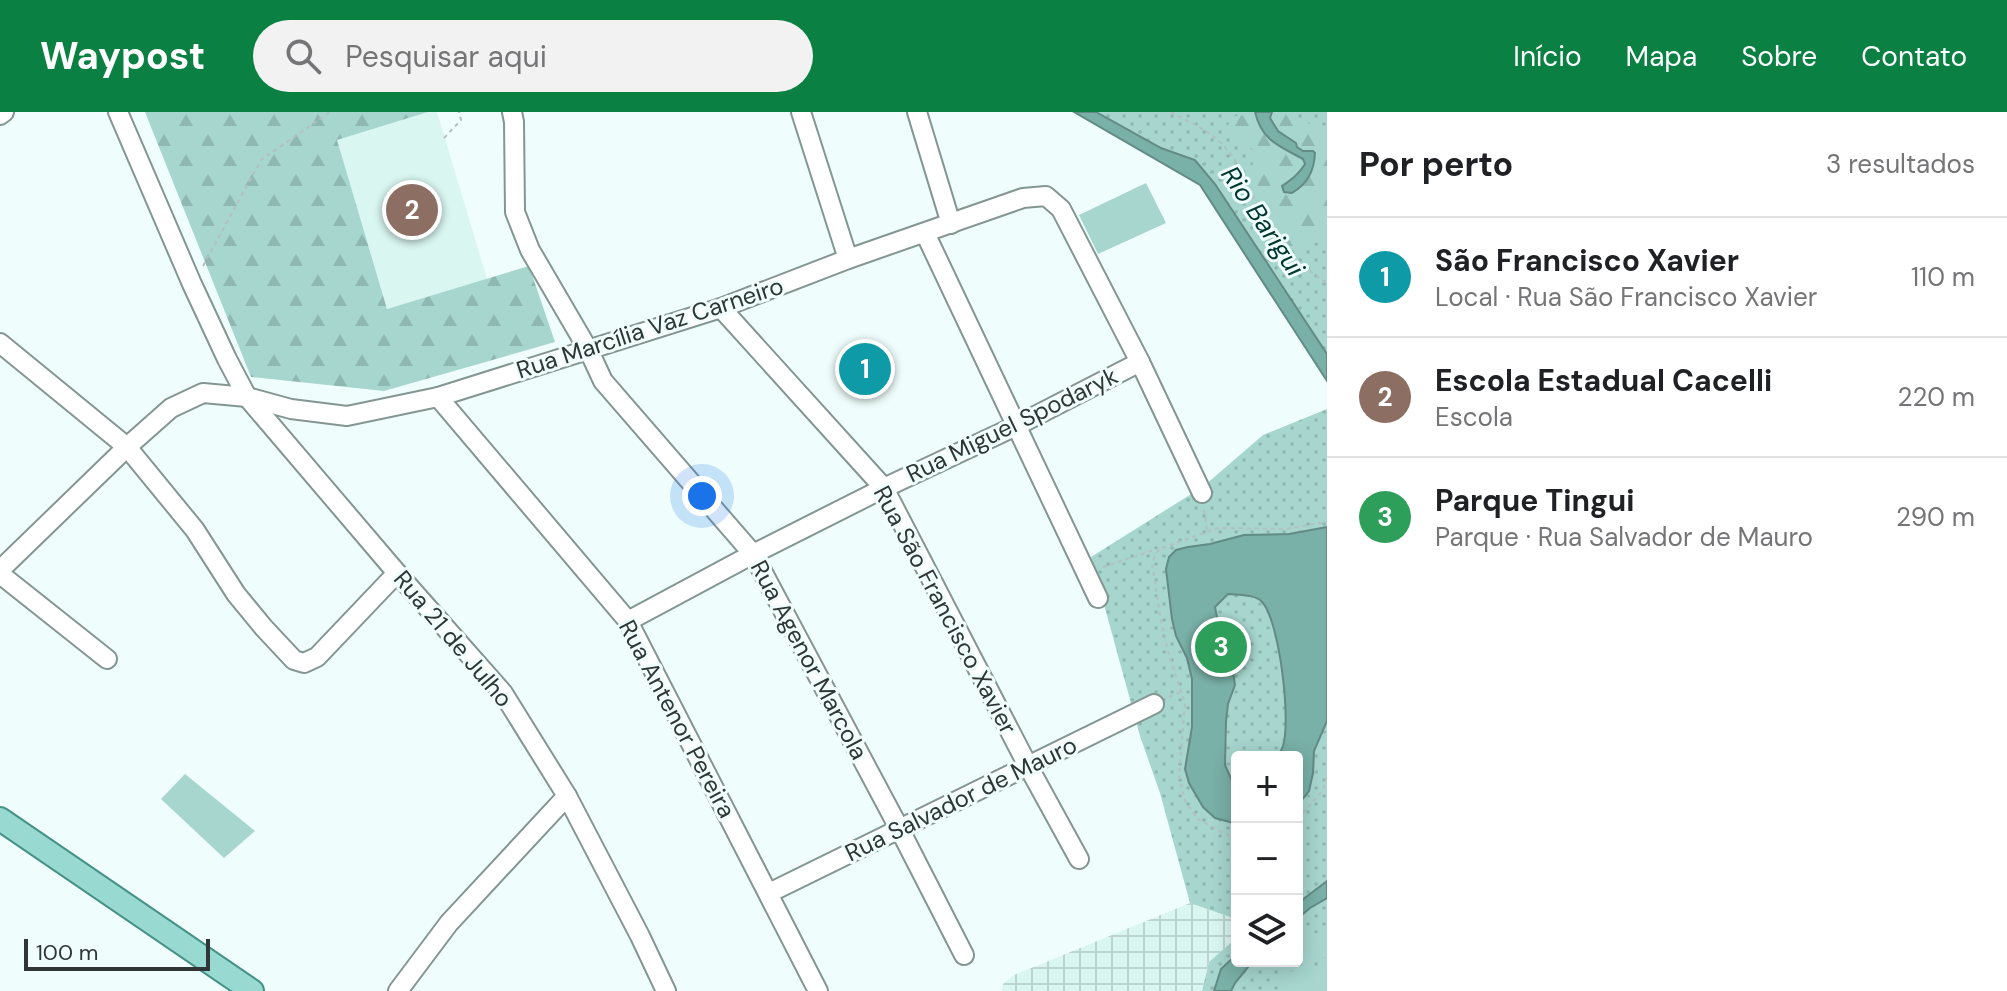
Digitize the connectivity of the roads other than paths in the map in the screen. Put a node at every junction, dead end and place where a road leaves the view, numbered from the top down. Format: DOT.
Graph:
graph roads {
  1 [pos="118,112"];
  2 [pos="512,112"];
  3 [pos="801,112"];
  4 [pos="917,112"];
  5 [pos="951,224"];
  6 [pos="925,233"];
  7 [pos="848,259"];
  8 [pos="721,308"];
  9 [pos="0,343"];
  10 [pos="589,351"];
  11 [pos="1140,362"];
  12 [pos="238,396"];
  13 [pos="438,397"];
  14 [pos="1016,426"];
  15 [pos="127,447"];
  16 [pos="884,488"];
  17 [pos="1202,493"];
  18 [pos="753,554"];
  19 [pos="0,572"];
  20 [pos="397,573"];
  21 [pos="1098,598"];
  22 [pos="628,621"];
  23 [pos="107,659"];
  24 [pos="1154,704"];
  25 [pos="1028,766"];
  26 [pos="567,796"];
  27 [pos="0,819"];
  28 [pos="900,830"];
  29 [pos="1079,859"];
  30 [pos="769,893"];
  31 [pos="964,955"];
  32 [pos="247,989"];
  33 [pos="398,991"];
  34 [pos="666,991"];
  35 [pos="818,991"];
  1 -- 12 [label="street"];
  2 -- 10 [label="street, Rua Agenor Marcola"];
  3 -- 7 [label="street"];
  4 -- 5 [label="street"];
  5 -- 6 [label="street, Rua Marcília Vaz Carneiro"];
  5 -- 11 [label="street, Rua Marcília Vaz Carneiro"];
  6 -- 7 [label="street, Rua Marcília Vaz Carneiro"];
  6 -- 14 [label="street"];
  7 -- 8 [label="street, Rua Marcília Vaz Carneiro"];
  8 -- 10 [label="street, Rua Marcília Vaz Carneiro"];
  8 -- 16 [label="street, Rua São Francisco Xavier"];
  9 -- 15 [label="street"];
  10 -- 13 [label="street, Rua Marcília Vaz Carneiro"];
  10 -- 18 [label="street, Rua Agenor Marcola"];
  11 -- 14 [label="street, Rua Miguel Spodaryk"];
  11 -- 17 [label="street"];
  12 -- 13 [label="street, Rua Marcília Vaz Carneiro"];
  12 -- 15 [label="street"];
  12 -- 20 [label="street, Rua 21 de Julho"];
  13 -- 22 [label="street, Rua Antenor Pereira"];
  14 -- 16 [label="street, Rua Miguel Spodaryk"];
  14 -- 21 [label="street"];
  15 -- 19 [label="street"];
  15 -- 20 [label="street"];
  16 -- 18 [label="street, Rua Miguel Spodaryk"];
  16 -- 25 [label="street, Rua São Francisco Xavier"];
  18 -- 22 [label="street, Rua Miguel Spodaryk"];
  18 -- 28 [label="street, Rua Agenor Marcola"];
  19 -- 23 [label="street"];
  20 -- 26 [label="street, Rua 21 de Julho"];
  22 -- 30 [label="street, Rua Antenor Pereira"];
  24 -- 25 [label="street, Rua Salvador de Mauro"];
  25 -- 28 [label="street, Rua Salvador de Mauro"];
  25 -- 29 [label="street, Rua São Francisco Xavier"];
  26 -- 33 [label="street"];
  26 -- 34 [label="street, Rua 21 de Julho"];
  27 -- 32 [label="main road"];
  28 -- 30 [label="street, Rua Salvador de Mauro"];
  28 -- 31 [label="street, Rua Agenor Marcola"];
  30 -- 35 [label="street, Rua Antenor Pereira"];
}
